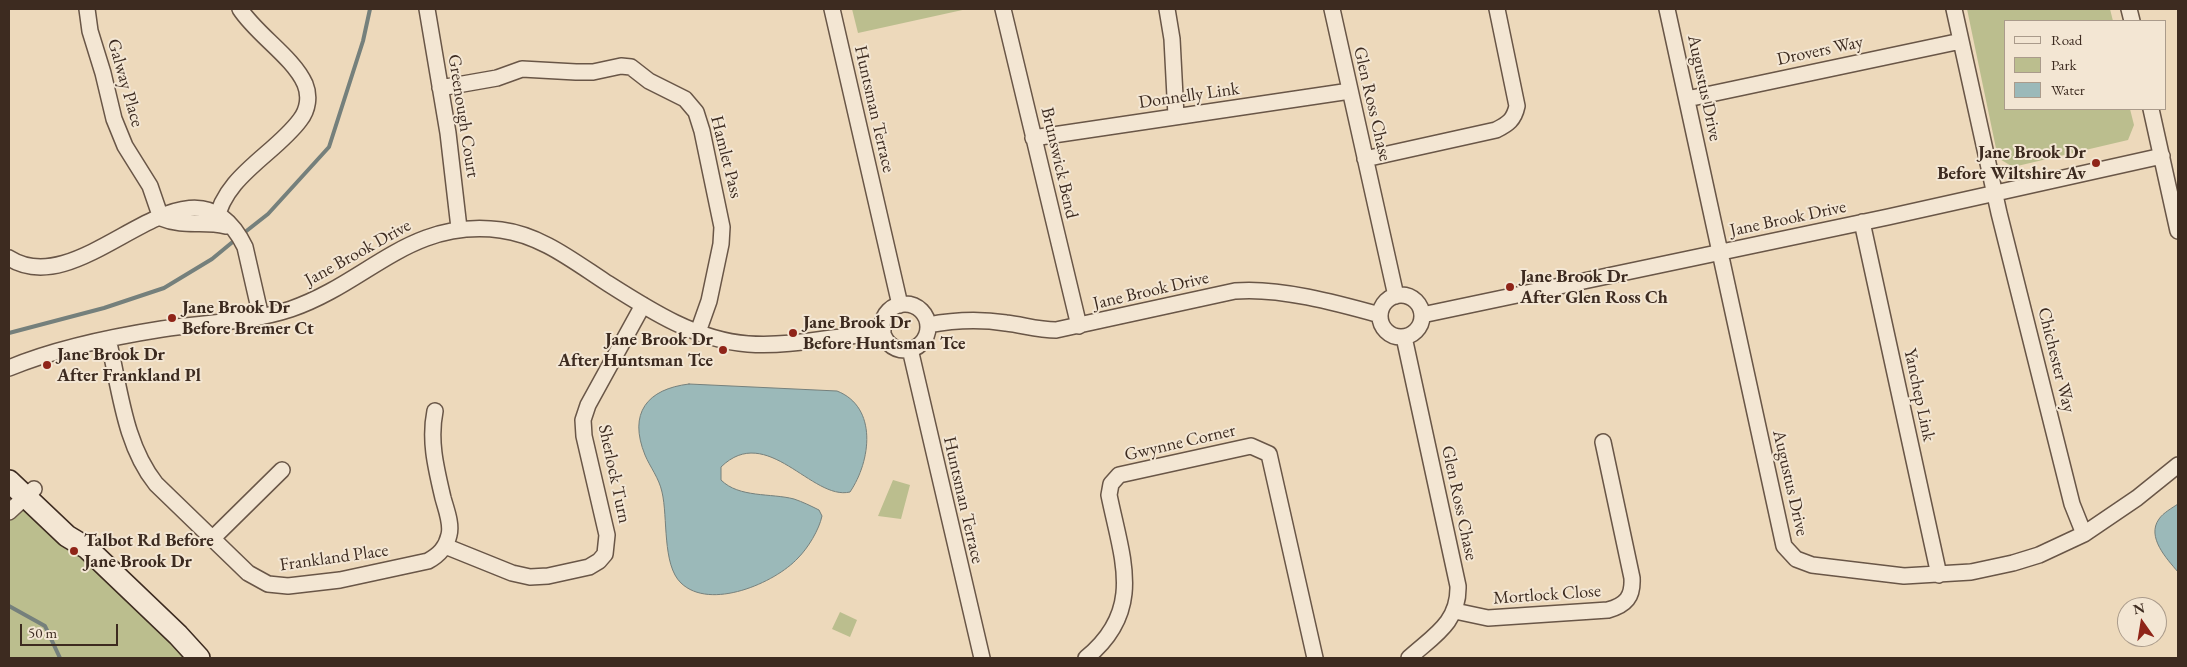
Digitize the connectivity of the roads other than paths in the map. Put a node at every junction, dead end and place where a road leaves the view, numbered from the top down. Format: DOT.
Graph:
graph roads {
  1 [pos="87,9"];
  2 [pos="240,9"];
  3 [pos="427,9"];
  4 [pos="832,9"];
  5 [pos="1004,9"];
  6 [pos="1167,9"];
  7 [pos="1332,9"];
  8 [pos="1498,9"];
  9 [pos="1667,9"];
  10 [pos="1954,9"];
  11 [pos="1961,41"];
  12 [pos="440,88"];
  13 [pos="1350,91"];
  14 [pos="1687,99"];
  15 [pos="2151,110"];
  16 [pos="1176,116"];
  17 [pos="1033,138"];
  18 [pos="2162,156"];
  19 [pos="1365,159"];
  20 [pos="1995,194"];
  21 [pos="161,218"];
  22 [pos="217,218"];
  23 [pos="1862,222"];
  24 [pos="459,228"];
  25 [pos="2178,231"];
  26 [pos="1720,252"];
  27 [pos="9,258"];
  28 [pos="1396,296"];
  29 [pos="900,305"];
  30 [pos="643,306"];
  31 [pos="1380,315"];
  32 [pos="1422,315"];
  33 [pos="260,318"];
  34 [pos="928,325"];
  35 [pos="1078,326"];
  36 [pos="883,331"];
  37 [pos="698,332"];
  38 [pos="1404,337"];
  39 [pos="108,339"];
  40 [pos="910,349"];
  41 [pos="9,368"];
  42 [pos="435,411"];
  43 [pos="1603,442"];
  44 [pos="2178,465"];
  45 [pos="9,466"];
  46 [pos="282,470"];
  47 [pos="9,481"];
  48 [pos="30,493"];
  49 [pos="9,512"];
  50 [pos="2084,534"];
  51 [pos="212,538"];
  52 [pos="445,546"];
  53 [pos="1939,575"];
  54 [pos="1455,611"];
  55 [pos="199,658"];
  56 [pos="982,658"];
  57 [pos="1086,658"];
  58 [pos="1315,658"];
  59 [pos="1409,658"];
  1 -- 21 [label="street, Galway Place"];
  2 -- 22 [label="street"];
  3 -- 12 [label="street, Greenough Court"];
  4 -- 29 [label="street, Huntsman Terrace"];
  5 -- 17 [label="street, Brunswick Bend"];
  6 -- 16 [label="street"];
  7 -- 13 [label="street, Glen Ross Chase"];
  8 -- 19 [label="street"];
  9 -- 14 [label="street, Augustus Drive"];
  10 -- 11 [label="street, Chichester Way"];
  11 -- 14 [label="street, Drovers Way"];
  11 -- 20 [label="street, Chichester Way"];
  12 -- 24 [label="street, Greenough Court"];
  12 -- 37 [label="street, Hamlet Pass"];
  13 -- 16 [label="street, Donnelly Link"];
  13 -- 19 [label="street, Glen Ross Chase"];
  14 -- 26 [label="street, Augustus Drive"];
  15 -- 18 [label="street"];
  16 -- 17 [label="street, Donnelly Link"];
  17 -- 35 [label="street, Brunswick Bend"];
  18 -- 20 [label="street, Jane Brook Drive"];
  18 -- 25 [label="street"];
  19 -- 28 [label="street, Glen Ross Chase"];
  20 -- 23 [label="street, Jane Brook Drive"];
  20 -- 50 [label="street, Chichester Way"];
  21 -- 22 [label="street"];
  21 -- 27 [label="street"];
  22 -- 33 [label="street"];
  23 -- 26 [label="street, Jane Brook Drive"];
  23 -- 53 [label="street, Yanchep Link"];
  24 -- 30 [label="street, Jane Brook Drive"];
  24 -- 33 [label="street, Jane Brook Drive"];
  26 -- 32 [label="street, Jane Brook Drive"];
  26 -- 53 [label="street, Augustus Drive"];
  28 -- 31 [label="street"];
  28 -- 32 [label="street"];
  29 -- 34 [label="street"];
  29 -- 36 [label="street"];
  30 -- 37 [label="street, Jane Brook Drive"];
  30 -- 52 [label="street, Sherlock Turn"];
  31 -- 35 [label="street, Jane Brook Drive"];
  31 -- 38 [label="street"];
  32 -- 38 [label="street"];
  33 -- 39 [label="street, Jane Brook Drive"];
  34 -- 35 [label="street, Jane Brook Drive"];
  34 -- 40 [label="street"];
  36 -- 37 [label="street, Jane Brook Drive"];
  36 -- 40 [label="street"];
  38 -- 54 [label="street, Glen Ross Chase"];
  39 -- 41 [label="street, Jane Brook Drive"];
  39 -- 51 [label="street, Frankland Place"];
  40 -- 56 [label="street, Huntsman Terrace"];
  42 -- 52 [label="street"];
  43 -- 54 [label="street, Mortlock Close"];
  44 -- 50 [label="street, Augustus Drive"];
  45 -- 48 [label="main road"];
  46 -- 51 [label="street"];
  47 -- 48 [label="main road"];
  48 -- 49 [label="street"];
  48 -- 55 [label="main road"];
  50 -- 53 [label="street, Augustus Drive"];
  51 -- 52 [label="street, Frankland Place"];
  54 -- 59 [label="street"];
  57 -- 58 [label="street, Gwynne Corner"];
}
